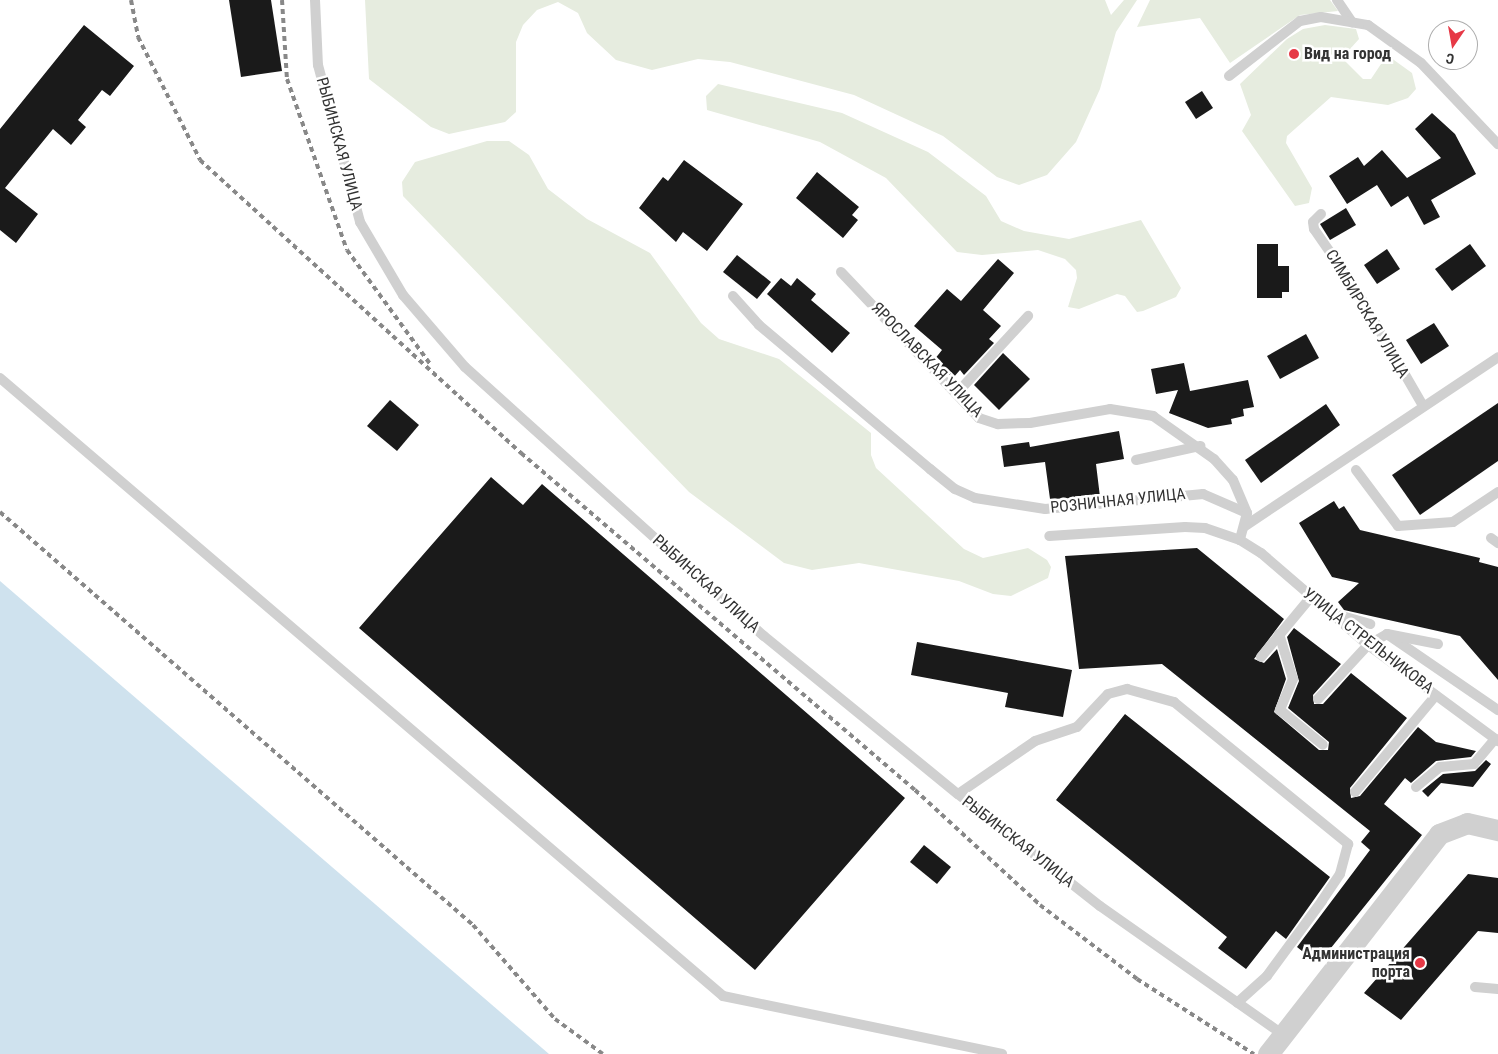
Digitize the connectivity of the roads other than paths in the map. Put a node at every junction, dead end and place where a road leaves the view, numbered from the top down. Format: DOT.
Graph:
graph roads {
  1 [pos="315,0"];
  2 [pos="1337,0"];
  3 [pos="1352,22"];
  4 [pos="1229,76"];
  5 [pos="1498,144"];
  6 [pos="1320,214"];
  7 [pos="841,272"];
  8 [pos="733,296"];
  9 [pos="1028,316"];
  10 [pos="1498,357"];
  11 [pos="0,378"];
  12 [pos="957,392"];
  13 [pos="1423,406"];
  14 [pos="1200,446"];
  15 [pos="1136,460"];
  16 [pos="1356,470"];
  17 [pos="1498,492"];
  18 [pos="1246,513"];
  19 [pos="1245,526"];
  20 [pos="1049,536"];
  21 [pos="1240,540"];
  22 [pos="1311,597"];
  23 [pos="1328,612"];
  24 [pos="1370,624"];
  25 [pos="1280,634"];
  26 [pos="1387,634"];
  27 [pos="1438,644"];
  28 [pos="1368,645"];
  29 [pos="1260,657"];
  30 [pos="1436,695"];
  31 [pos="1318,699"];
  32 [pos="1498,710"];
  33 [pos="1496,740"];
  34 [pos="1323,745"];
  35 [pos="1416,787"];
  36 [pos="1355,792"];
  37 [pos="958,794"];
  38 [pos="1498,830"];
  39 [pos="1475,987"];
  40 [pos="1498,989"];
  41 [pos="1237,1003"];
  42 [pos="1282,1034"];
  43 [pos="1002,1054"];
  44 [pos="1268,1054"];
  1 -- 37 [label="lane, РЫБИНСКАЯ УЛИЦА"];
  2 -- 3 [label="lane"];
  3 -- 4 [label="lane"];
  3 -- 5 [label="lane"];
  6 -- 13 [label="lane, СИМБИРСКАЯ УЛИЦА"];
  7 -- 12 [label="lane, ЯРОСЛАВСКАЯ УЛИЦА"];
  8 -- 18 [label="lane, РОЗНИЧНАЯ УЛИЦА"];
  9 -- 12 [label="lane"];
  10 -- 13 [label="lane"];
  11 -- 43 [label="lane"];
  12 -- 14 [label="lane, ЯРОСЛАВСКАЯ УЛИЦА"];
  13 -- 19 [label="lane"];
  14 -- 15 [label="lane"];
  14 -- 18 [label="lane, ЯРОСЛАВСКАЯ УЛИЦА"];
  16 -- 17 [label="lane"];
  18 -- 19 [label="lane"];
  19 -- 21 [label="lane"];
  20 -- 21 [label="lane, УЛИЦА СТРЕЛЬНИКОВА"];
  21 -- 22 [label="lane, УЛИЦА СТРЕЛЬНИКОВА"];
  22 -- 23 [label="lane, УЛИЦА СТРЕЛЬНИКОВА"];
  22 -- 25 [label="lane"];
  23 -- 24 [label="lane"];
  23 -- 28 [label="lane, УЛИЦА СТРЕЛЬНИКОВА"];
  25 -- 29 [label="lane"];
  25 -- 34 [label="lane"];
  26 -- 27 [label="lane"];
  26 -- 28 [label="lane"];
  26 -- 32 [label="lane"];
  28 -- 30 [label="lane, УЛИЦА СТРЕЛЬНИКОВА"];
  28 -- 31 [label="lane"];
  30 -- 33 [label="lane, УЛИЦА СТРЕЛЬНИКОВА"];
  30 -- 36 [label="lane"];
  33 -- 35 [label="lane"];
  37 -- 41 [label="lane, РЫБИНСКАЯ УЛИЦА"];
  37 -- 41 [label="lane"];
  38 -- 42 [label="street"];
  39 -- 40 [label="lane"];
  41 -- 42 [label="lane, РЫБИНСКАЯ УЛИЦА"];
  42 -- 44 [label="street"];
}
